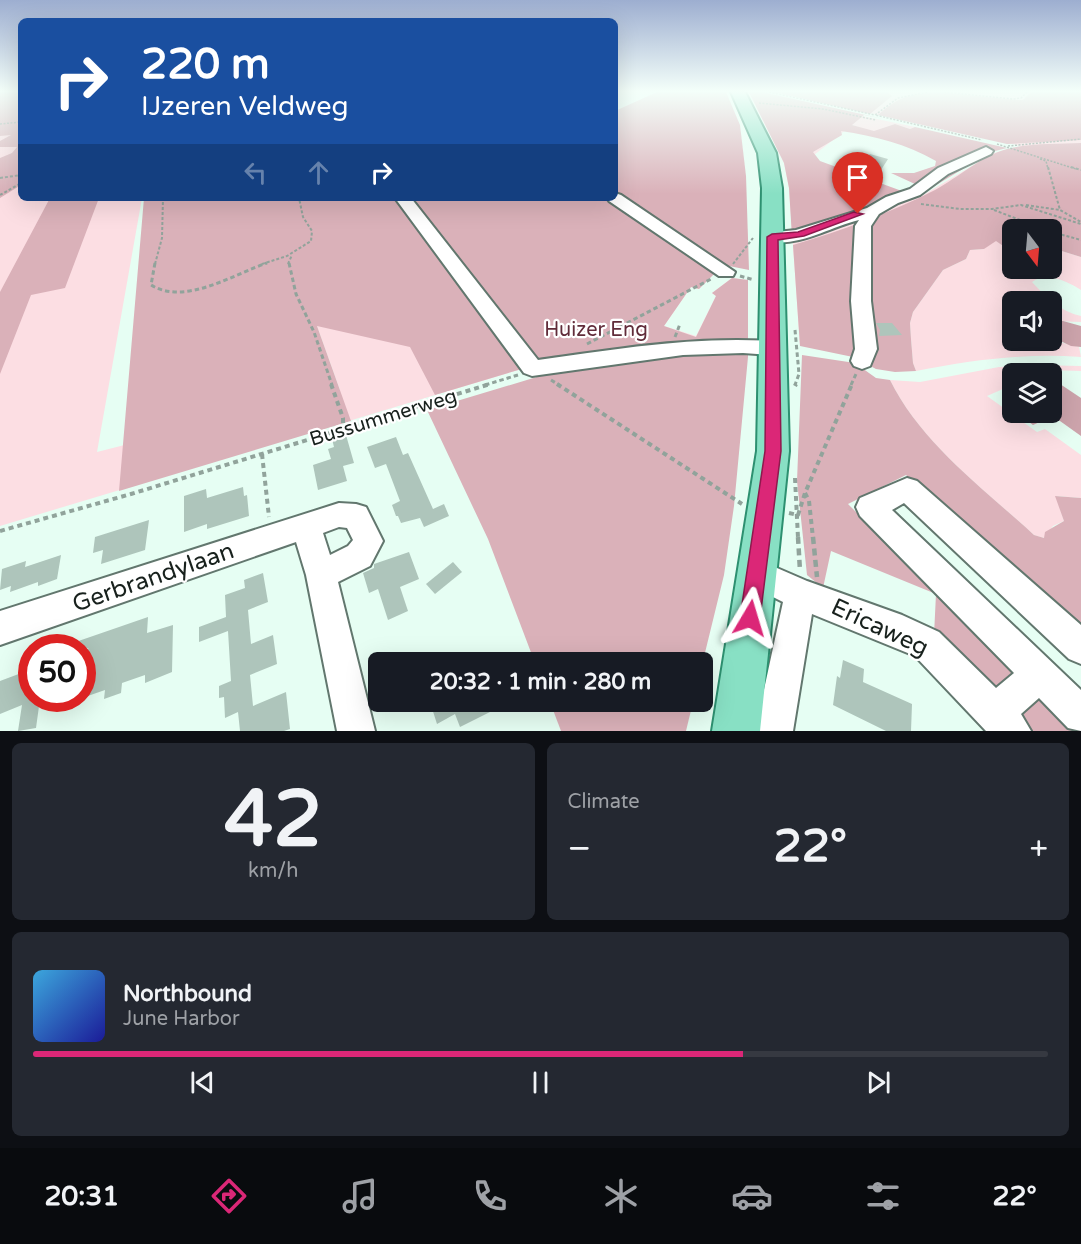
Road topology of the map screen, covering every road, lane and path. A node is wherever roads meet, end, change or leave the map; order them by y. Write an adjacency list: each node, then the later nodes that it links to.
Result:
1 (754, 126): 24 (main road)
2 (915, 126): 4 (path)
3 (1081, 139): 5 (path)
4 (989, 145): 5 (path); 5 (path); 12 (street)
5 (1008, 146): 6 (path); 18 (path)
6 (1081, 170)
7 (18, 175): 8 (path)
8 (0, 178)
9 (18, 185): 10 (path)
10 (0, 195)
11 (618, 200): 26 (street)
12 (892, 200): 17 (path); 19 (street)
13 (163, 201): 25 (path)
14 (300, 201): 25 (path)
15 (405, 201): 30 (street)
16 (1021, 205): 17 (path); 18 (path); 21 (path)
17 (992, 209): 20 (path)
18 (1060, 210): 21 (path)
19 (873, 211): 24 (street); 29 (street)
20 (1018, 219)
21 (1081, 223)
22 (1062, 236): 23 (path)
23 (1081, 240)
24 (764, 241): 26 (path); 28 (main road)
25 (293, 254): 31 (path)
26 (726, 272): 27 (path)
27 (585, 345)
28 (773, 348): 30 (street); 39 (main road)
29 (862, 361): 33 (path)
30 (532, 368): 31 (path, Bussummerweg); 34 (path)
31 (343, 429): 32 (path, Bussummerweg)
32 (262, 454): 37 (path, Bussummerweg); 38 (path)
33 (805, 493): 35 (path); 41 (path)
34 (746, 505)
35 (798, 515)
36 (306, 525): 38 (street, Gerbrandylaan); 40 (street); 40 (street, Gerbrandylaan)
37 (0, 531)
38 (271, 537): 42 (street, Gerbrandylaan)
39 (756, 573): 41 (street, Ericaweg); 48 (main road)
40 (321, 575): 47 (street)
41 (810, 597): 46 (street, Ericaweg); 49 (street)
42 (0, 628)
43 (1081, 647): 44 (street)
44 (1040, 675): 45 (street); 46 (street)
45 (1081, 715)
46 (1003, 722)
47 (356, 731)
48 (736, 731)
49 (774, 731)

